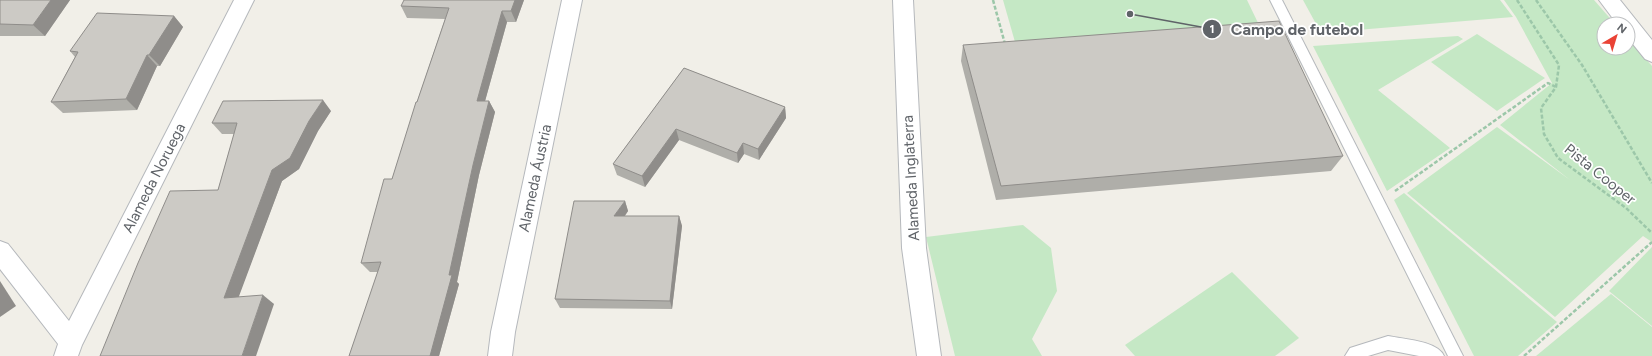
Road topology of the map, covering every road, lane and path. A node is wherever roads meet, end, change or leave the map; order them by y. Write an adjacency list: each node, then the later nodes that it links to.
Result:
1 (244, 0): 17 (street, Alameda Noruega)
2 (572, 0): 18 (street, Alameda Áustria)
3 (903, 0): 19 (street, Alameda Inglaterra)
4 (993, 0): 9 (path)
5 (1276, 0): 13 (lane)
6 (1517, 0): 11 (path, Pista Cooper)
7 (1536, 0): 12 (path, Pista Cooper)
8 (1609, 0): 10 (street)
9 (1006, 46)
10 (1652, 54)
11 (1556, 87): 13 (path); 14 (path, Pista Cooper)
12 (1652, 183)
13 (1378, 203): 22 (lane)
14 (1652, 233)
15 (1652, 242): 23 (path)
16 (0, 251): 17 (street)
17 (68, 349)
18 (500, 356)
19 (929, 356)
20 (1352, 356): 21 (lane)
21 (1437, 356)
22 (1456, 356)
23 (1524, 356)

